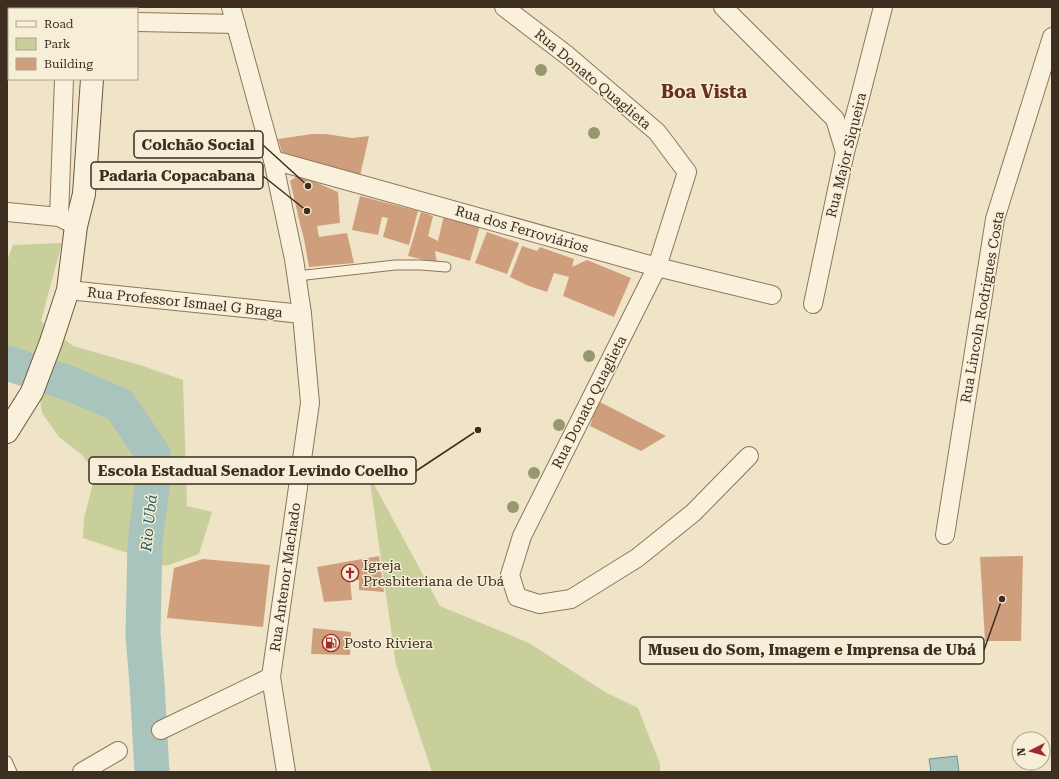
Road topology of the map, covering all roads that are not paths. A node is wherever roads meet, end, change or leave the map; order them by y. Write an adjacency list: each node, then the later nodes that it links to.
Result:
1 (504, 7): 14 (street, Rua Donato Quaglieta)
2 (723, 7): 9 (street)
3 (883, 7): 9 (street, Rua Major Siqueira)
4 (234, 15): 5 (street); 10 (street, Rua Antenor Machado)
5 (138, 22)
6 (1052, 37): 22 (street, Rua Lincoln Rodrigues Costa)
7 (64, 80): 12 (street)
8 (92, 80): 12 (main road)
9 (845, 152): 18 (street, Rua Major Siqueira)
10 (273, 160): 14 (street, Rua dos Ferroviários); 15 (street, Rua Antenor Machado)
11 (7, 212): 12 (street)
12 (68, 221): 16 (main road)
13 (446, 267): 15 (lane)
14 (657, 267): 17 (street, Rua dos Ferroviários); 21 (street, Rua Donato Quaglieta)
15 (297, 276): 19 (street, Rua Antenor Machado)
16 (68, 290): 19 (street, Rua Professor Ismael G Braga); 20 (main road)
17 (772, 296)
18 (813, 304)
19 (302, 314): 23 (street, Rua Antenor Machado)
20 (7, 432)
21 (749, 456)
22 (945, 535)
23 (271, 678): 24 (street); 29 (street, Rua Antenor Machado)
24 (161, 730)
25 (118, 752): 28 (street)
26 (7, 761): 27 (lane)
27 (12, 772)
28 (82, 772)
29 (286, 772)

